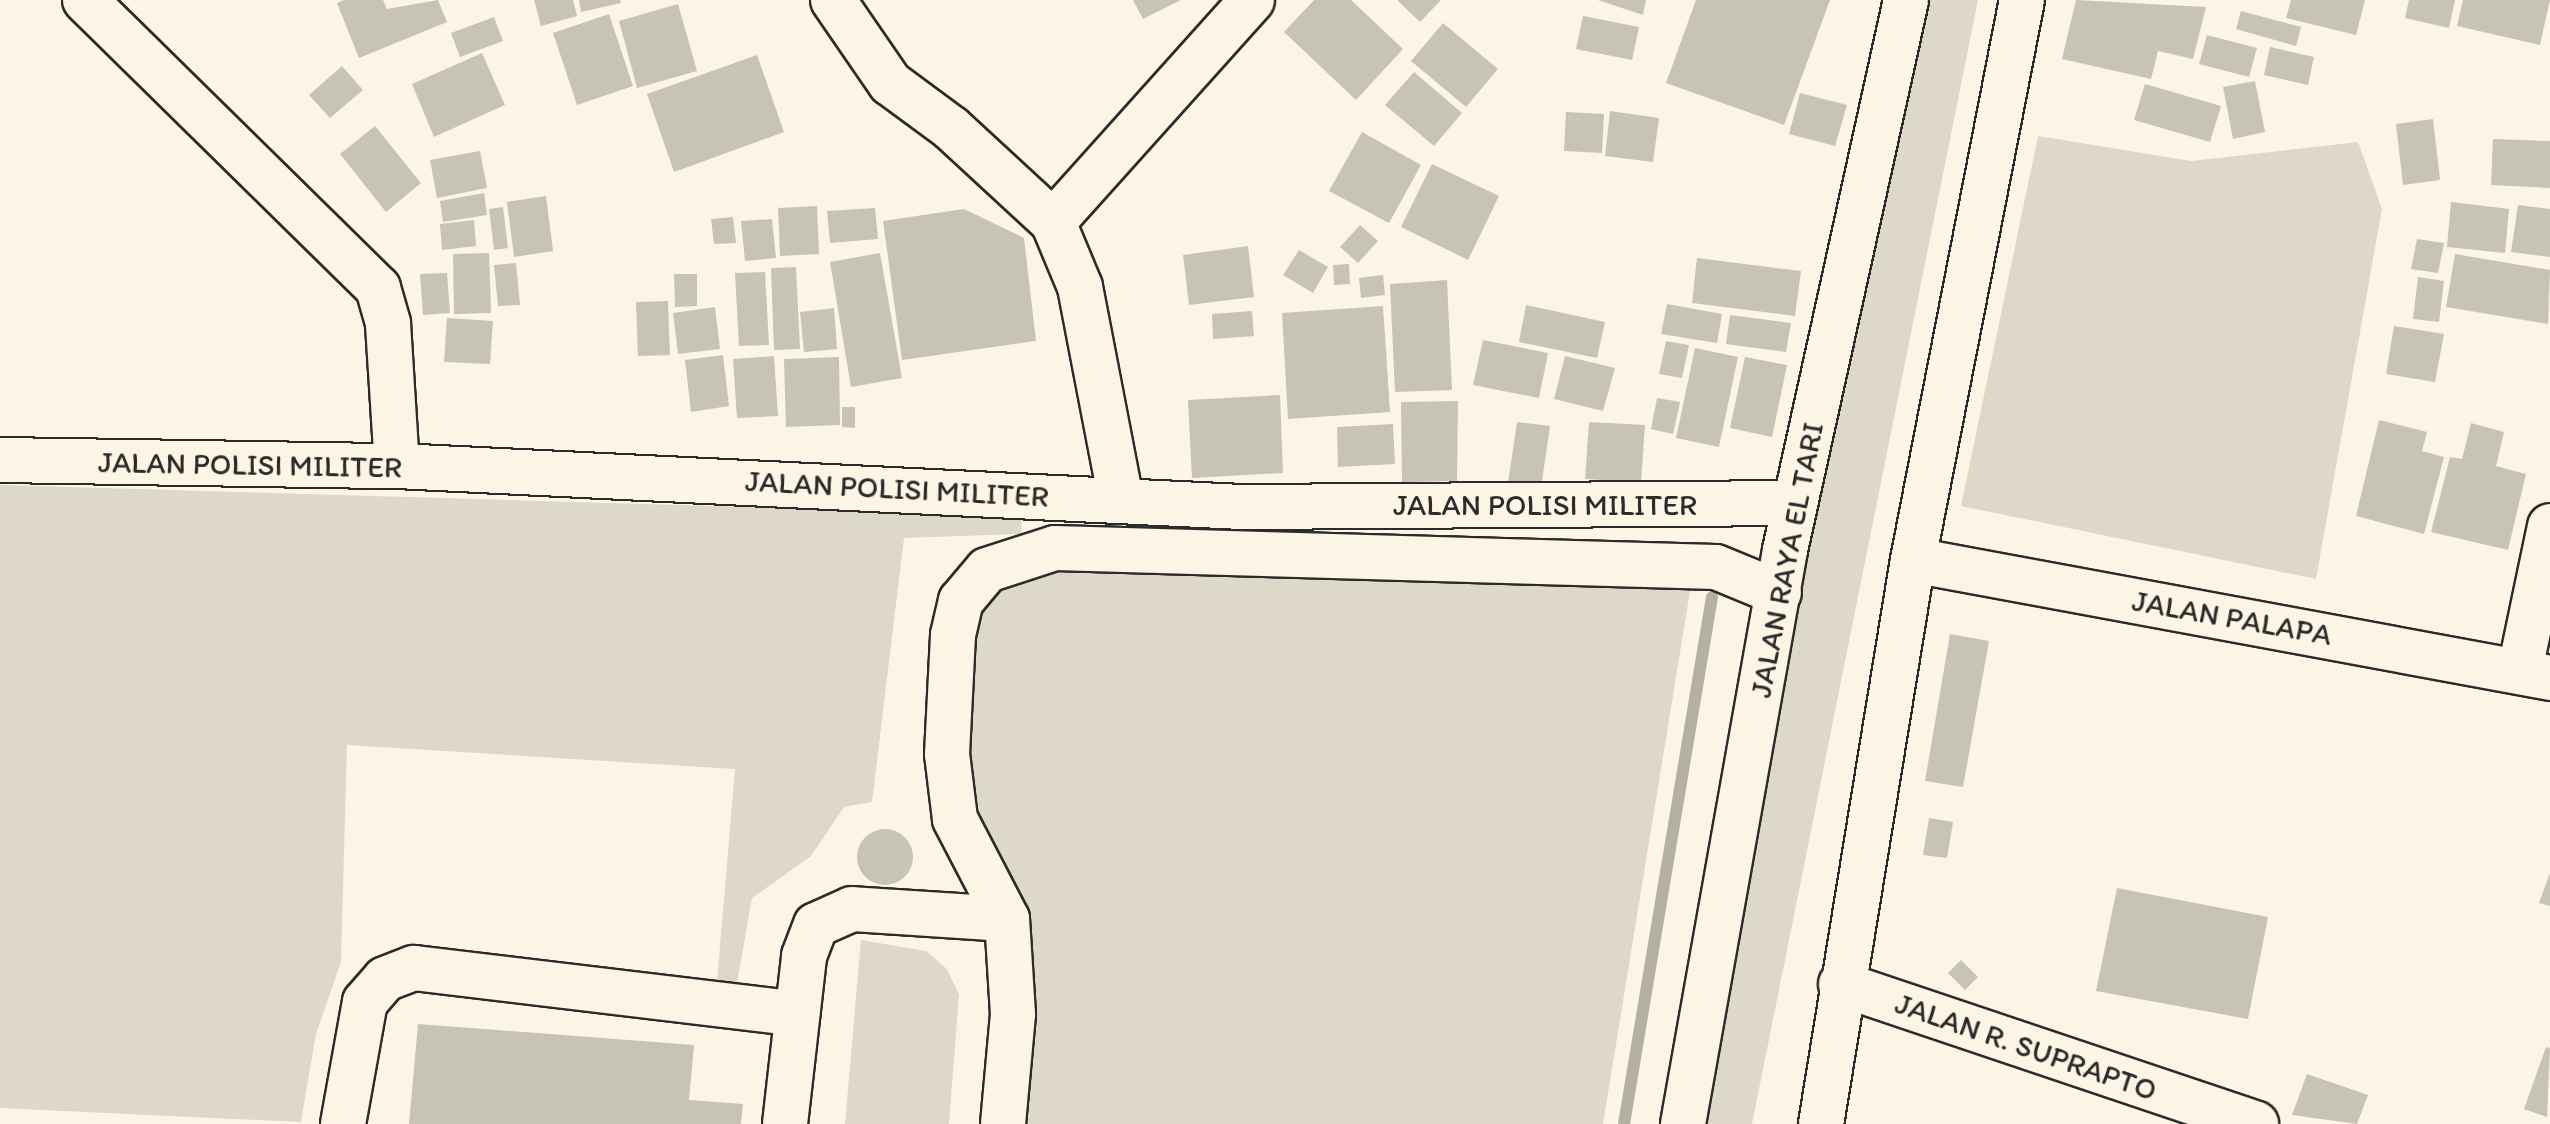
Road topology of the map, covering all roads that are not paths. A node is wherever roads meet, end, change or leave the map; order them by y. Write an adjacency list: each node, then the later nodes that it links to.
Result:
1 (85, 0): 8 (street)
2 (833, 0): 6 (street)
3 (1252, 0): 6 (street)
4 (1906, 0): 10 (street, JALAN RAYA EL TARI)
5 (2022, 0): 12 (street)
6 (1053, 222): 9 (street)
7 (0, 460): 8 (street, JALAN POLISI MILITER)
8 (397, 466): 9 (street, JALAN POLISI MILITER)
9 (1121, 499): 10 (street, JALAN POLISI MILITER)
10 (1795, 503): 13 (street, JALAN RAYA EL TARI)
11 (2550, 526): 14 (street)
12 (1913, 560): 14 (street, JALAN PALAPA); 16 (street)
13 (1779, 593): 15 (street); 21 (street, JALAN RAYA EL TARI)
14 (2535, 674)
15 (1007, 919): 17 (street); 20 (street)
16 (1841, 984): 22 (street); 23 (street, JALAN R. SUPRAPTO)
17 (797, 1014): 18 (street); 19 (street)
18 (343, 1124)
19 (785, 1124)
20 (1003, 1124)
21 (1683, 1124)
22 (1821, 1124)
23 (2256, 1124)

